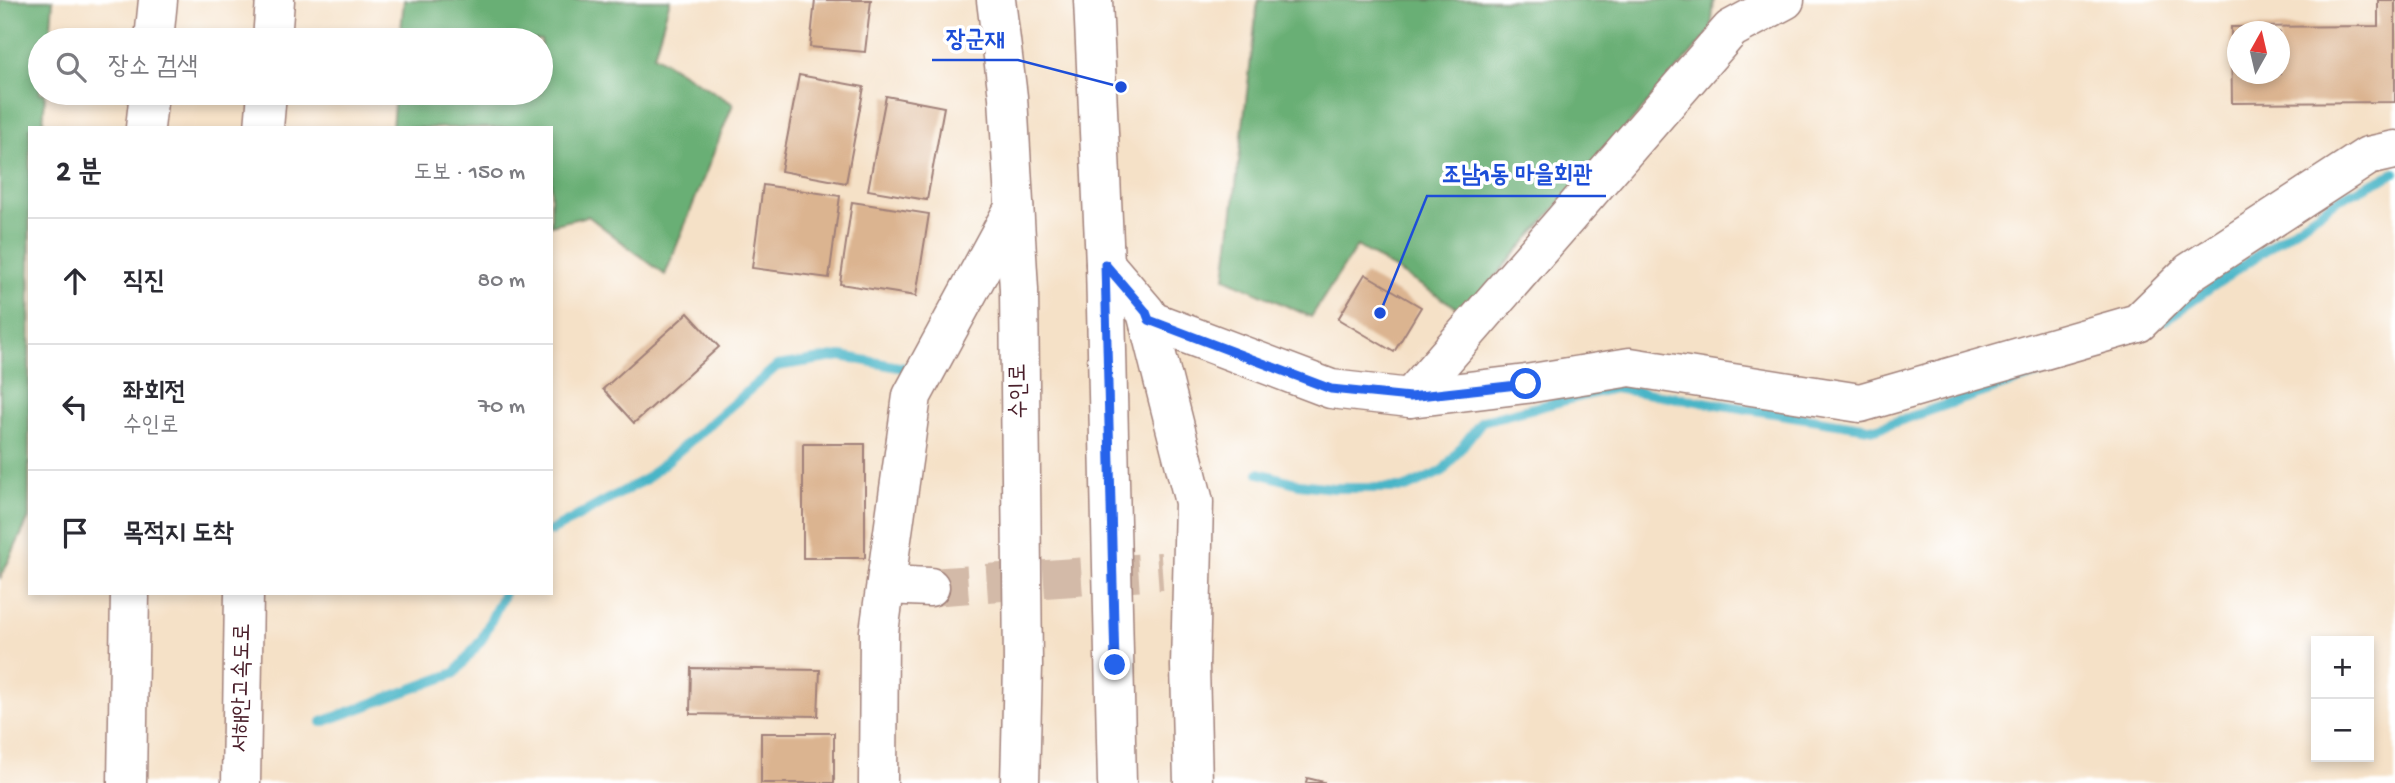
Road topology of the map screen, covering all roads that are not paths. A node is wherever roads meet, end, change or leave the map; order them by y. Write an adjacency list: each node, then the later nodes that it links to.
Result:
1 (158, 0): 7 (main road)
2 (275, 0): 8 (main road)
3 (996, 0): 14 (main road, 수인로)
4 (1093, 0): 15 (main road)
5 (1785, 0): 6 (main road)
6 (1733, 15): 17 (main road)
7 (155, 28)
8 (273, 28)
9 (148, 105): 11 (main road)
10 (266, 105): 12 (main road)
11 (145, 126)
12 (264, 126)
13 (2395, 150): 17 (main road)
14 (1014, 208): 18 (main road); 25 (main road, 수인로)
15 (1105, 264): 16 (main road); 26 (main road)
16 (1149, 320): 17 (main road); 27 (main road)
17 (1410, 397)
18 (886, 585): 19 (main road); 24 (main road)
19 (930, 587)
20 (130, 595): 22 (main road)
21 (244, 595): 23 (main road, 서해안고속도로)
22 (127, 783)
23 (241, 783)
24 (878, 783)
25 (1020, 783)
26 (1117, 783)
27 (1193, 783)

